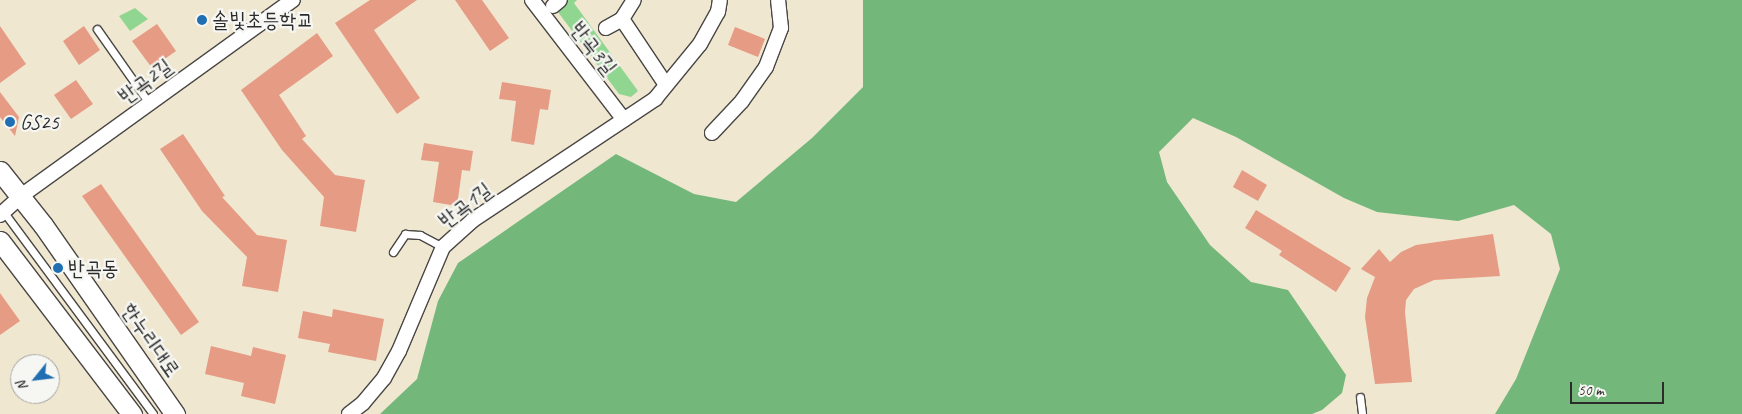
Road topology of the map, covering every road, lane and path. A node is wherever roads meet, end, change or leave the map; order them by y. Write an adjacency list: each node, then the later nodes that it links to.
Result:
1 (293, 0): 10 (street, 반곡2길)
2 (532, 0): 11 (street, 반곡3길)
3 (634, 0): 6 (street)
4 (720, 0): 9 (street, 반곡1길)
5 (778, 0): 12 (street)
6 (622, 19): 7 (street); 9 (street)
7 (606, 28)
8 (97, 29): 10 (lane)
9 (666, 85): 11 (street, 반곡1길)
10 (149, 103): 14 (street, 반곡2길)
11 (624, 120): 17 (street, 반곡1길)
12 (712, 134)
13 (0, 171): 14 (street, 한누리대로)
14 (21, 196): 15 (street, 반곡2길); 22 (street, 한누리대로)
15 (1, 211): 21 (lane)
16 (0, 241): 20 (street)
17 (443, 247): 18 (lane); 23 (street, 반곡1길)
18 (393, 252)
19 (1360, 397): 24 (lane)
20 (132, 414)
21 (153, 414)
22 (175, 414)
23 (349, 414)
24 (1362, 414)

